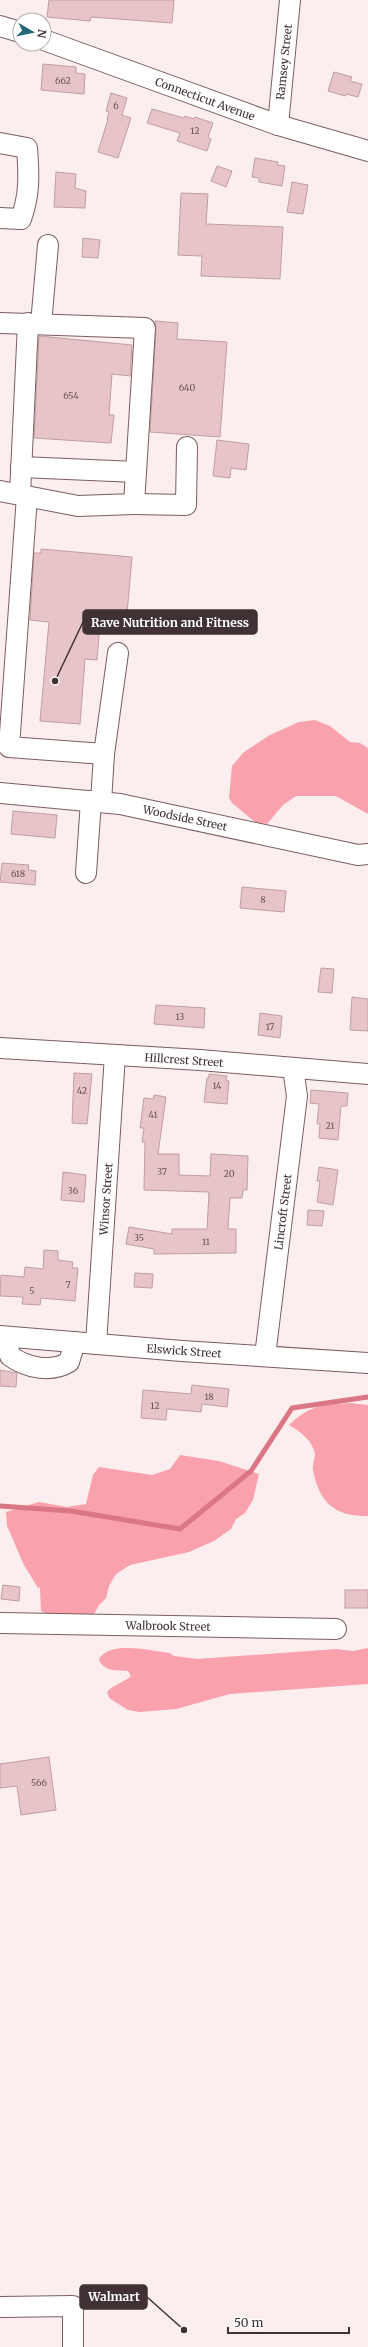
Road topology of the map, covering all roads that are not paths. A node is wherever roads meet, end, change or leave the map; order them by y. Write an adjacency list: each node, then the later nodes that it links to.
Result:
1 (290, 0): 5 (street, Ramsey Street)
2 (0, 26): 3 (street)
3 (12, 30)
4 (52, 43): 5 (street, Connecticut Avenue)
5 (278, 125): 7 (street, Connecticut Avenue)
6 (0, 143): 8 (street)
7 (368, 152)
8 (0, 218)
9 (48, 245): 11 (street)
10 (0, 323): 11 (street)
11 (34, 323): 13 (street); 14 (street)
12 (187, 447): 17 (street)
13 (21, 467): 14 (street); 16 (street)
14 (136, 472): 17 (street)
15 (0, 491): 16 (street)
16 (24, 495): 17 (street); 18 (street)
17 (134, 504)
18 (8, 649): 20 (street)
19 (118, 653): 20 (street)
20 (104, 754): 22 (street)
21 (0, 793): 22 (street, Woodside Street)
22 (96, 801): 23 (street, Woodside Street); 24 (street)
23 (368, 854)
24 (86, 874)
25 (0, 1048): 26 (street, Hillcrest Street)
26 (115, 1055): 27 (street, Hillcrest Street); 31 (street, Winsor Street)
27 (293, 1068): 28 (street, Hillcrest Street); 32 (street, Lincroft Street)
28 (368, 1074)
29 (3, 1336): 30 (street, Elswick Street); 30 (street)
30 (75, 1342): 31 (street, Elswick Street)
31 (96, 1344): 32 (street, Elswick Street)
32 (265, 1356): 33 (street, Elswick Street)
33 (368, 1363)
34 (0, 1623): 35 (street, Walbrook Street)
35 (336, 1629)
36 (0, 2307): 37 (street)
37 (73, 2347)

